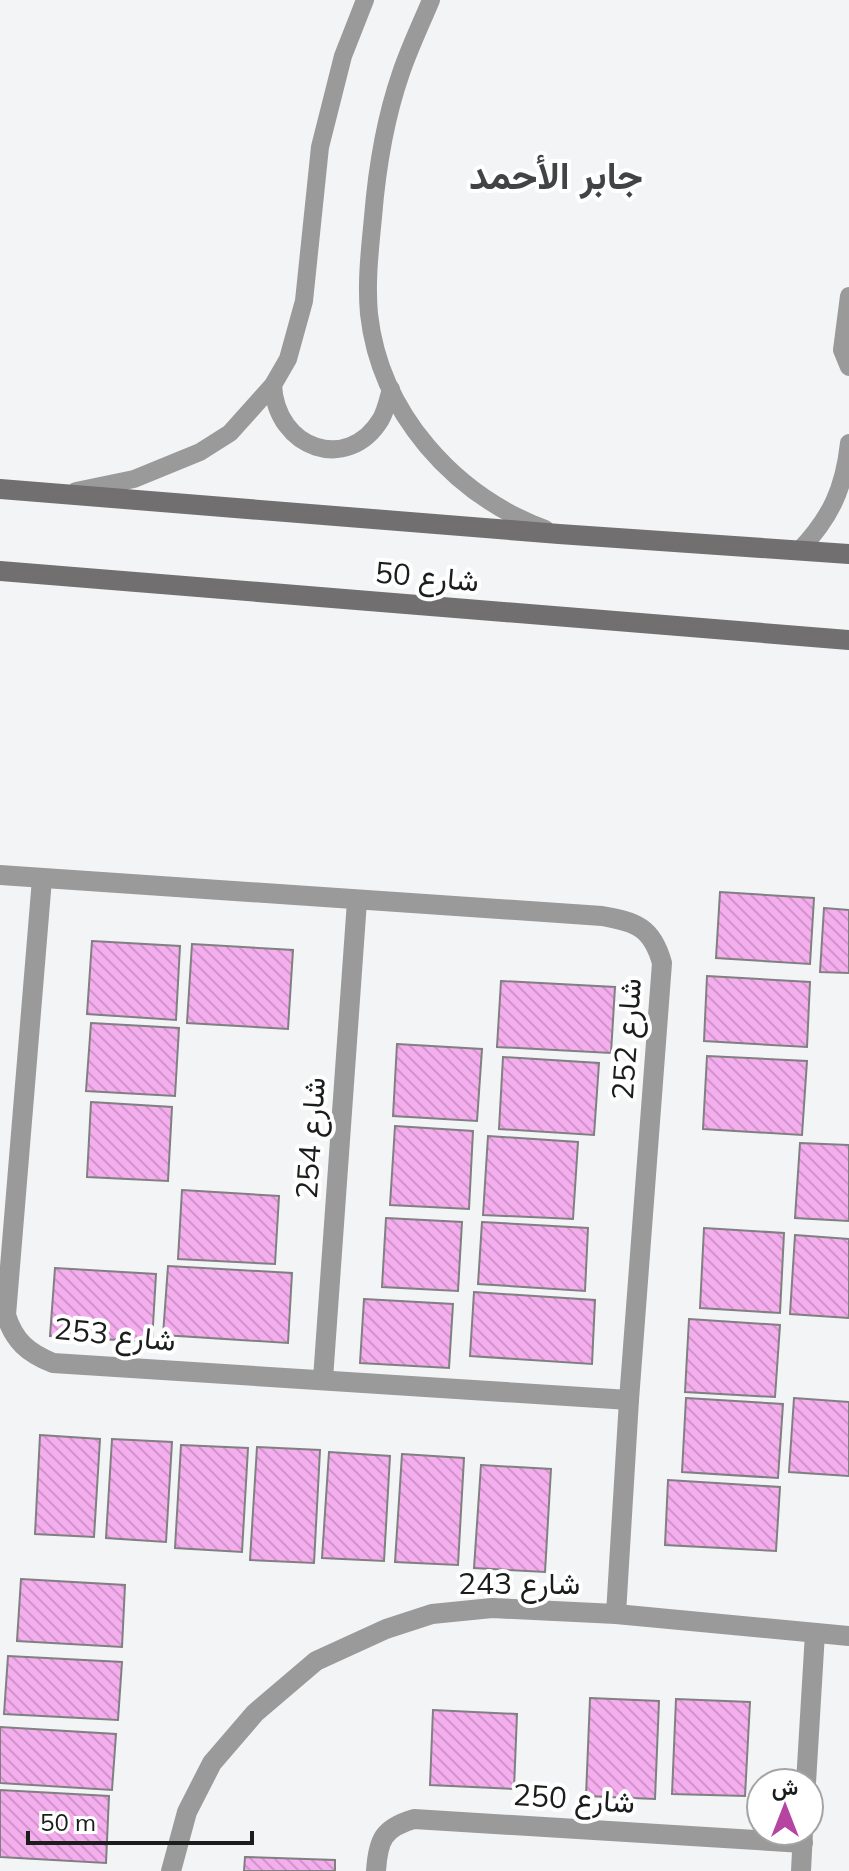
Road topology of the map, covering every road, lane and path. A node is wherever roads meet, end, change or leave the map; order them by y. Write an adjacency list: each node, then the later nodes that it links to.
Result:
1 (365, 0): 5 (lane)
2 (431, 0): 6 (lane)
3 (849, 296): 4 (lane)
4 (849, 367)
5 (273, 385): 6 (lane); 9 (lane)
6 (391, 389): 10 (lane)
7 (849, 443): 11 (lane)
8 (0, 489): 9 (main road, شارع 50)
9 (64, 494): 10 (main road, شارع 50)
10 (559, 534): 11 (main road, شارع 50)
11 (799, 551): 12 (main road, شارع 50)
12 (849, 554)
13 (0, 571): 14 (main road, شارع 50)
14 (849, 640)
15 (0, 875): 16 (street, شارع 252)
16 (42, 879): 17 (street, شارع 252); 18 (street, شارع 253)
17 (357, 901): 19 (street, شارع 254); 20 (street, شارع 252)
18 (8, 1186): 19 (street, شارع 253)
19 (323, 1379): 20 (street, شارع 253)
20 (629, 1400): 21 (street, شارع 252)
21 (616, 1614): 22 (street, شارع 243); 27 (street, شارع 243)
22 (815, 1633): 23 (street, شارع 243); 24 (street)
23 (849, 1636)
24 (807, 1767)
25 (745, 1834): 28 (street, شارع 250)
26 (802, 1847): 29 (street)
27 (171, 1871)
28 (376, 1871)
29 (801, 1871)

